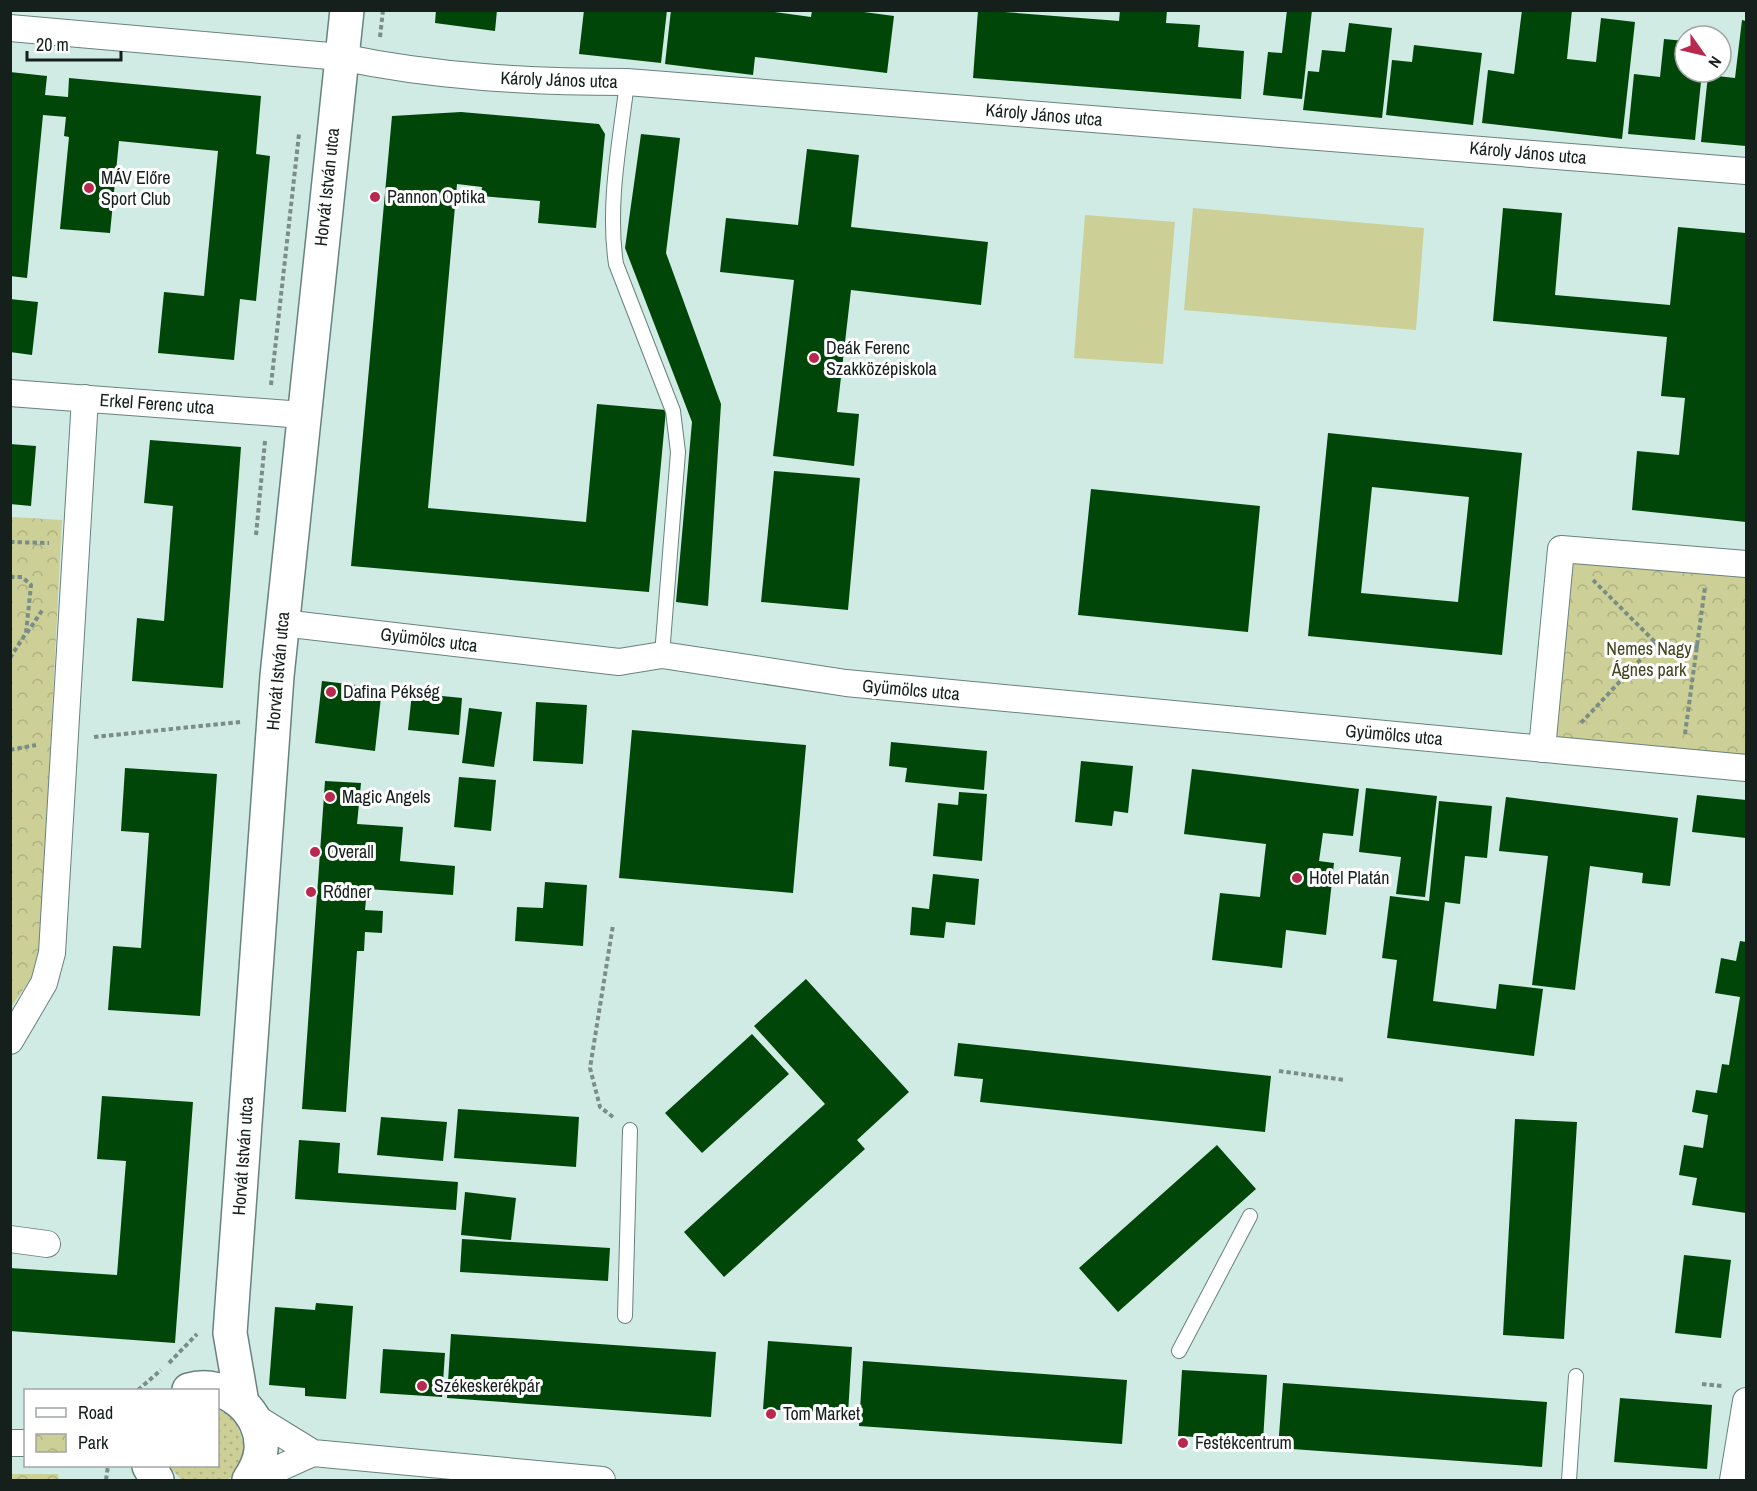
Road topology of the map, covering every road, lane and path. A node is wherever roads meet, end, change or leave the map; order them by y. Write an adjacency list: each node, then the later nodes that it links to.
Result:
1 (346, 10): 3 (main road, Horvát István utca)
2 (10, 28): 3 (street, Károly János utca)
3 (341, 57): 4 (street, Károly János utca); 8 (main road, Horvát István utca)
4 (627, 82): 5 (street, Károly János utca); 18 (lane)
5 (1746, 171)
6 (10, 393): 7 (street, Erkel Ferenc utca)
7 (85, 398): 8 (street, Erkel Ferenc utca); 10 (street)
8 (303, 415): 15 (main road, Horvát István utca)
9 (10, 542): 10 (path)
10 (75, 544): 21 (street)
11 (1561, 549): 12 (street); 16 (path); 22 (street)
12 (1708, 561): 13 (street); 17 (path)
13 (1746, 564)
14 (10, 577): 19 (path)
15 (282, 623): 18 (street, Gyümölcs utca); 34 (main road, Horvát István utca)
16 (1656, 643): 17 (path); 22 (path)
17 (1699, 647): 23 (path)
18 (662, 656): 22 (street, Gyümölcs utca)
19 (10, 658)
20 (240, 722): 21 (path)
21 (63, 740): 26 (street)
22 (1549, 750): 23 (street, Gyümölcs utca)
23 (1681, 762): 24 (street, Gyümölcs utca)
24 (1746, 768)
25 (613, 925): 29 (path)
26 (10, 1041)
27 (1279, 1071): 28 (path)
28 (1345, 1080)
29 (630, 1130): 33 (lane)
30 (1250, 1216): 35 (lane)
31 (10, 1239): 32 (street)
32 (47, 1244)
33 (625, 1316)
34 (230, 1333): 37 (main road, Horvát István utca); 40 (main road, Horvát István utca)
35 (1179, 1351)
36 (1576, 1376): 44 (lane)
37 (192, 1389)
38 (219, 1391): 40 (main road)
39 (1746, 1401): 45 (street)
40 (248, 1410): 41 (street); 42 (main road, Horvát István utca)
41 (313, 1453): 42 (street); 43 (street)
42 (251, 1480)
43 (603, 1480)
44 (1569, 1480)
45 (1733, 1480)

